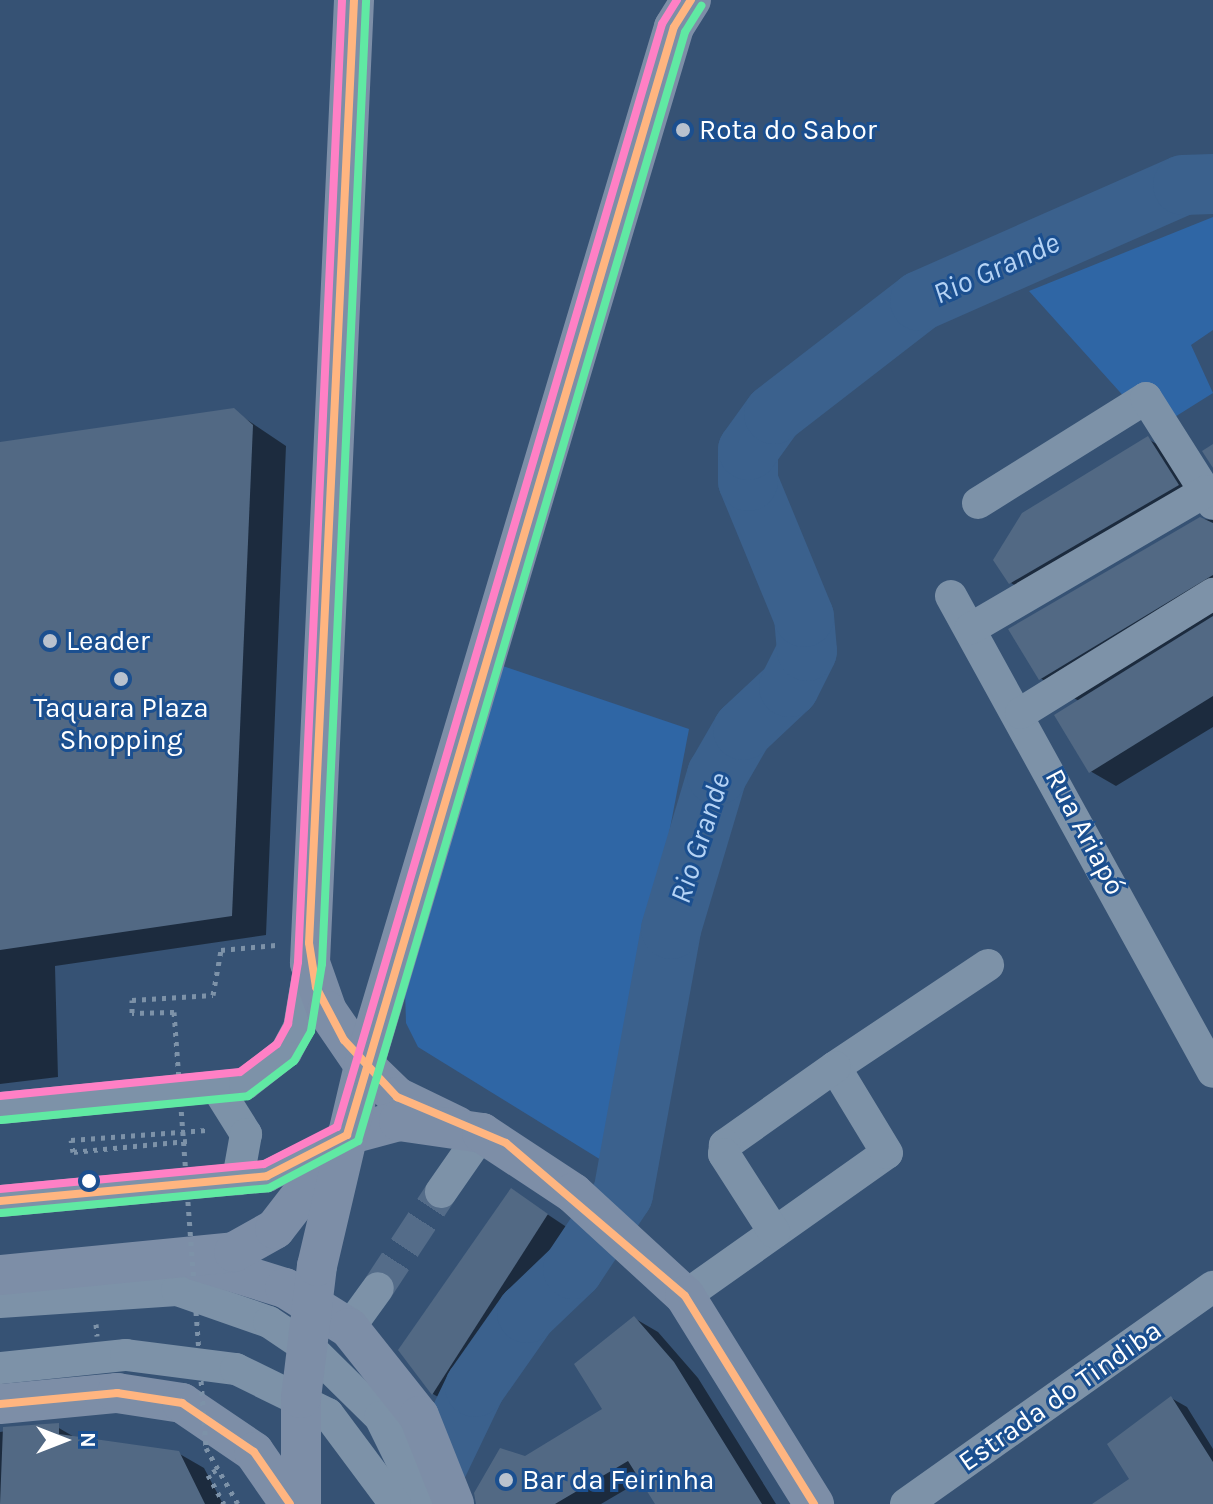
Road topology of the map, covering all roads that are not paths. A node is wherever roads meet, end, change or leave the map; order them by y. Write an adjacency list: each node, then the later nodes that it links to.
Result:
1 (354, 0): 9 (main road)
2 (691, 0): 11 (main road)
3 (1210, 498): 4 (street); 7 (street)
4 (978, 503)
5 (1213, 594): 8 (street)
6 (951, 596): 7 (street, Rua Ariapó)
7 (970, 629): 8 (street, Rua Ariapó)
8 (1021, 713): 13 (street, Rua Ariapó)
9 (298, 960): 11 (main road); 14 (street)
10 (988, 965): 12 (street)
11 (364, 1065): 16 (main road); 17 (main road)
12 (835, 1067): 21 (street); 21 (street)
13 (1213, 1072)
14 (219, 1091): 15 (street); 18 (street)
15 (0, 1108)
16 (470, 1130): 17 (main road); 19 (street); 26 (main road)
17 (347, 1135): 18 (street); 22 (main road); 28 (main road)
18 (238, 1179): 20 (street)
19 (441, 1192)
20 (0, 1201)
21 (774, 1232): 26 (street)
22 (193, 1261): 23 (main road); 28 (main road)
23 (0, 1275)
24 (1213, 1287): 39 (street, Estrada do Tindiba)
25 (378, 1288): 29 (street)
26 (685, 1296): 38 (main road)
27 (0, 1302): 30 (street)
28 (313, 1304): 29 (main road); 30 (main road)
29 (349, 1328): 37 (main road)
30 (307, 1347): 32 (main road); 34 (street)
31 (0, 1368): 32 (street)
32 (301, 1398): 34 (street); 36 (main road)
33 (0, 1404): 35 (main road)
34 (405, 1494)
35 (290, 1504)
36 (301, 1504)
37 (454, 1504)
38 (814, 1504)
39 (906, 1504)

